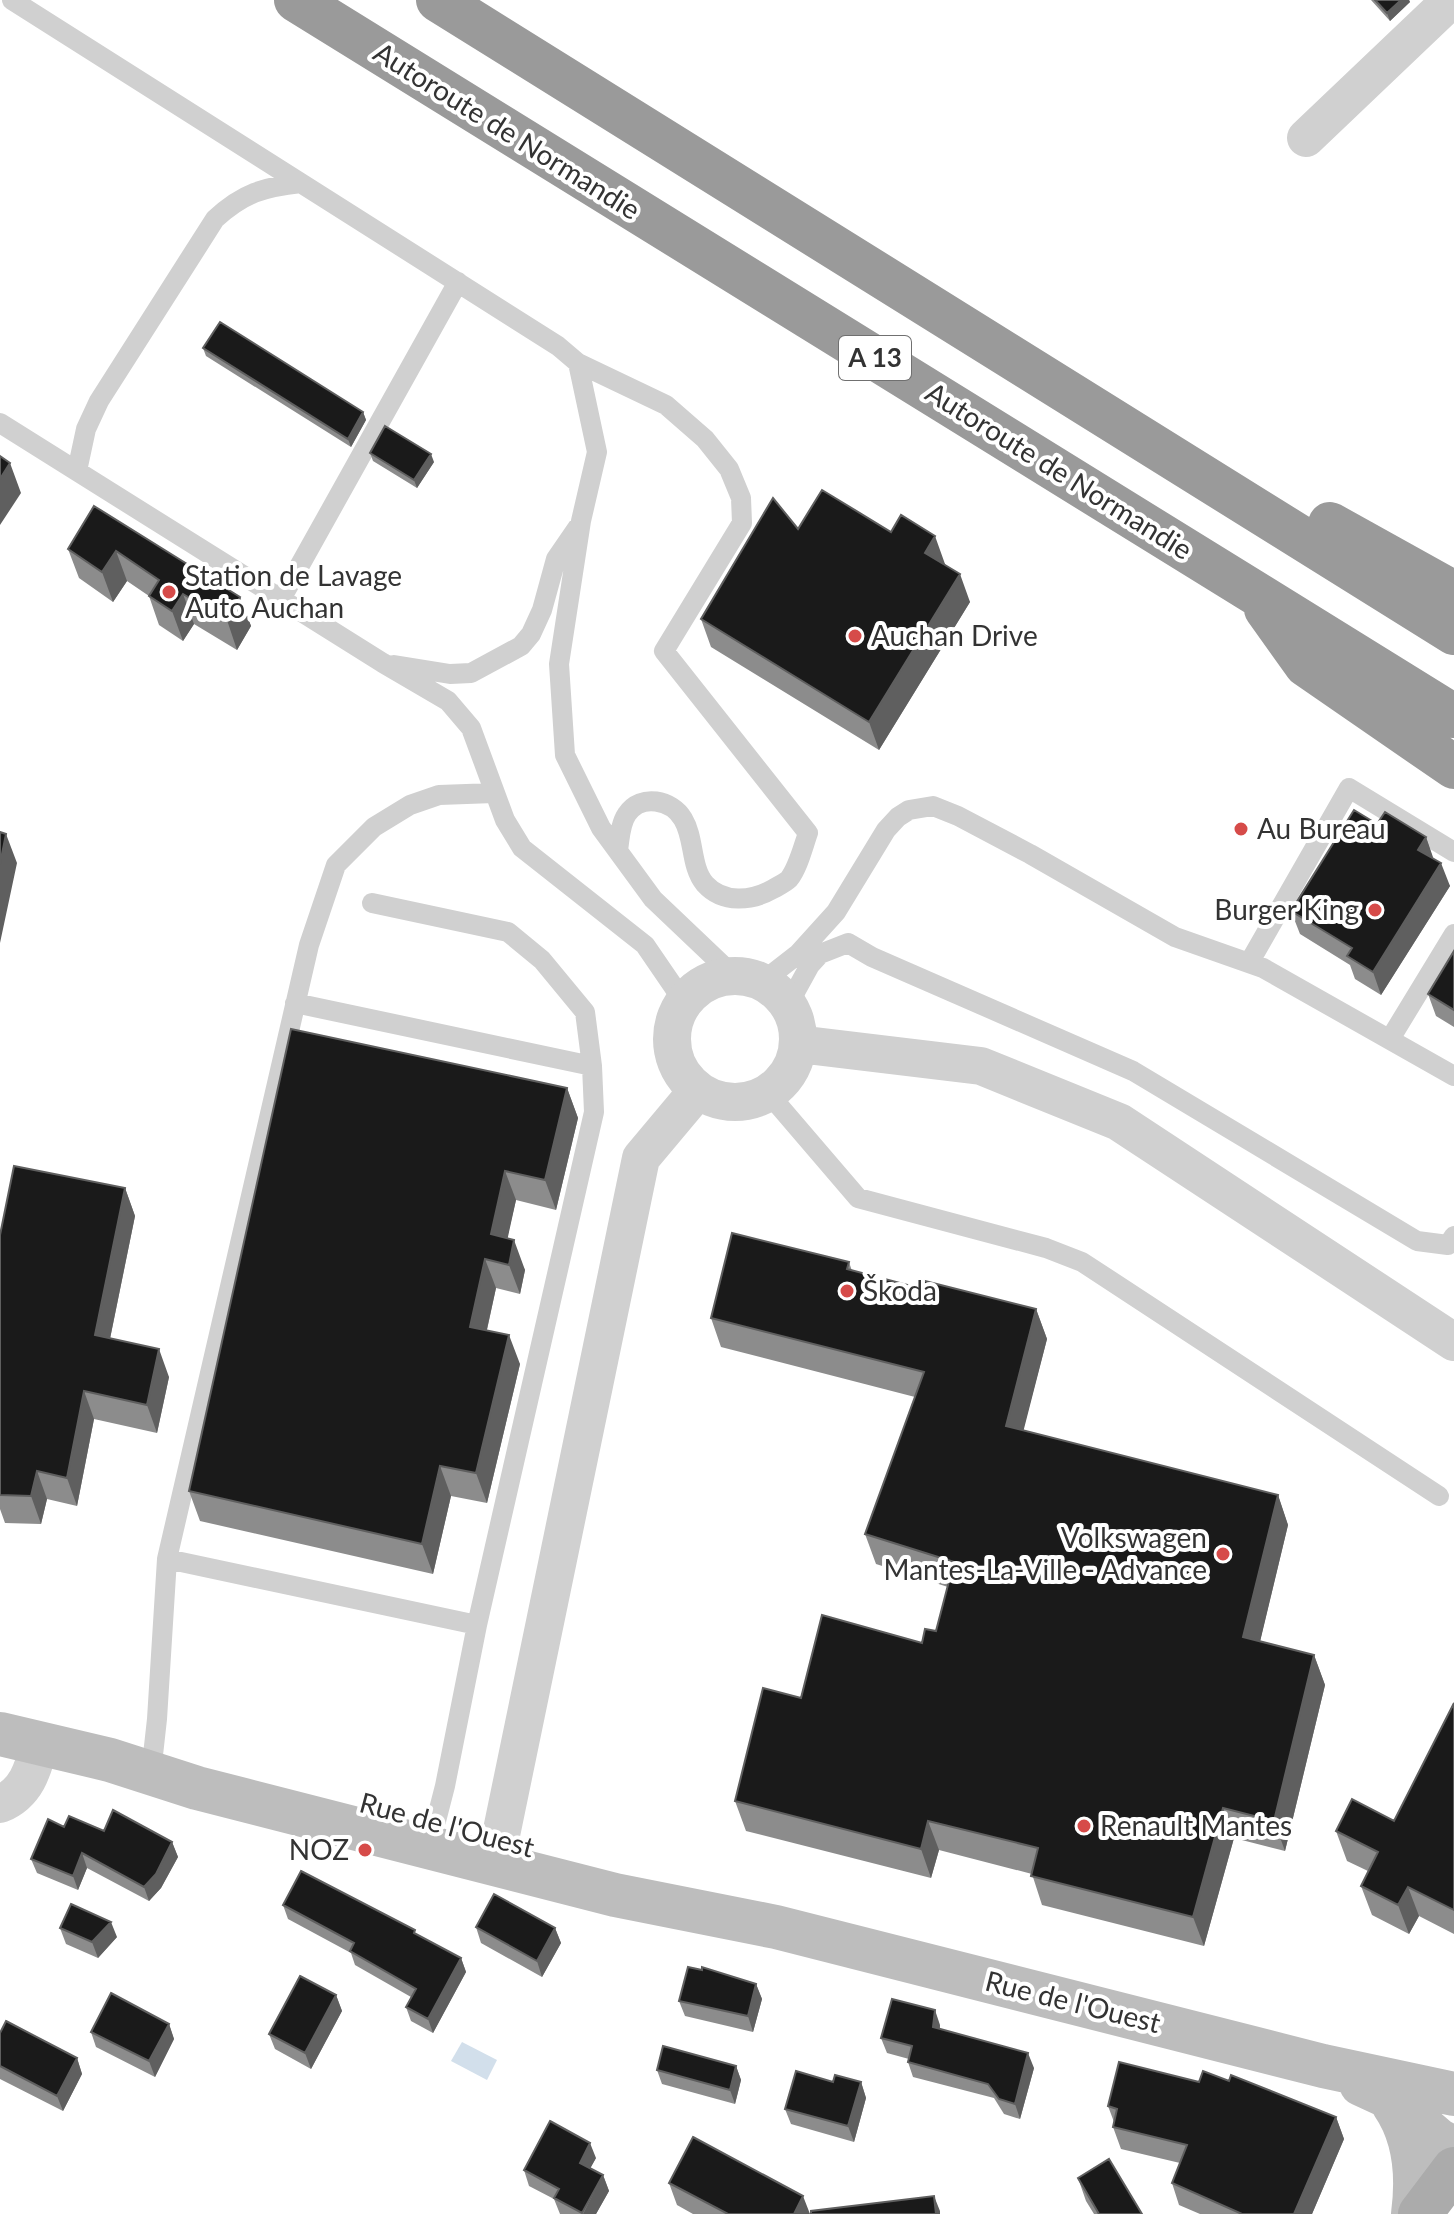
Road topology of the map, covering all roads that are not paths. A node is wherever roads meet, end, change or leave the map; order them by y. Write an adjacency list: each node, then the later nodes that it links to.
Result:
1 (12, 0): 6 (lane)
2 (296, 0): 13 (highway, Autoroute de Normandie / A 13)
3 (438, 0): 11 (highway, A 13)
4 (1451, 0): 5 (street)
5 (1306, 138)
6 (301, 183): 7 (lane); 10 (lane)
7 (458, 282): 8 (lane); 15 (lane)
8 (578, 363): 12 (lane); 21 (lane)
9 (0, 423): 10 (lane)
10 (77, 471): 15 (lane)
11 (1226, 491): 14 (highway); 16 (highway, A 13)
12 (581, 521): 17 (lane); 21 (lane)
13 (1253, 591): 18 (highway, Autoroute de Normandie / A 13); 19 (highway)
14 (1454, 593)
15 (281, 599): 17 (lane)
16 (1454, 633)
17 (383, 663): 20 (lane)
18 (1454, 716)
19 (1454, 767)
20 (494, 793): 29 (lane); 30 (lane)
21 (618, 850): 28 (lane)
22 (1454, 852): 27 (lane)
23 (372, 903): 33 (lane)
24 (836, 912): 26 (lane); 27 (lane); 28 (lane)
25 (1454, 934): 31 (lane)
26 (848, 943): 28 (lane); 37 (lane)
27 (1249, 963): 31 (lane)
28 (762, 988): 29 (street); 32 (street)
29 (684, 1002): 35 (street)
30 (295, 1003): 33 (lane); 40 (lane)
31 (1390, 1039): 34 (lane)
32 (798, 1044): 36 (street); 38 (street)
33 (592, 1066): 41 (lane)
34 (1454, 1076)
35 (698, 1090): 36 (street); 46 (street)
36 (768, 1093): 39 (lane)
37 (1454, 1236)
38 (1454, 1342)
39 (1439, 1496)
40 (167, 1559): 41 (lane); 43 (lane)
41 (477, 1625): 45 (lane)
42 (20, 1738): 43 (main road, Rue de l'Ouest); 44 (street)
43 (152, 1769): 45 (main road, Rue de l'Ouest)
44 (0, 1804)
45 (423, 1832): 46 (main road, Rue de l'Ouest)
46 (498, 1851): 47 (main road, Rue de l'Ouest)
47 (1323, 2066): 48 (main road); 49 (main road)
48 (1454, 2094)
49 (1387, 2096): 50 (main road); 52 (main road)
50 (1454, 2148)
51 (1454, 2169): 53 (main road)
52 (1413, 2214)
53 (1420, 2214)

